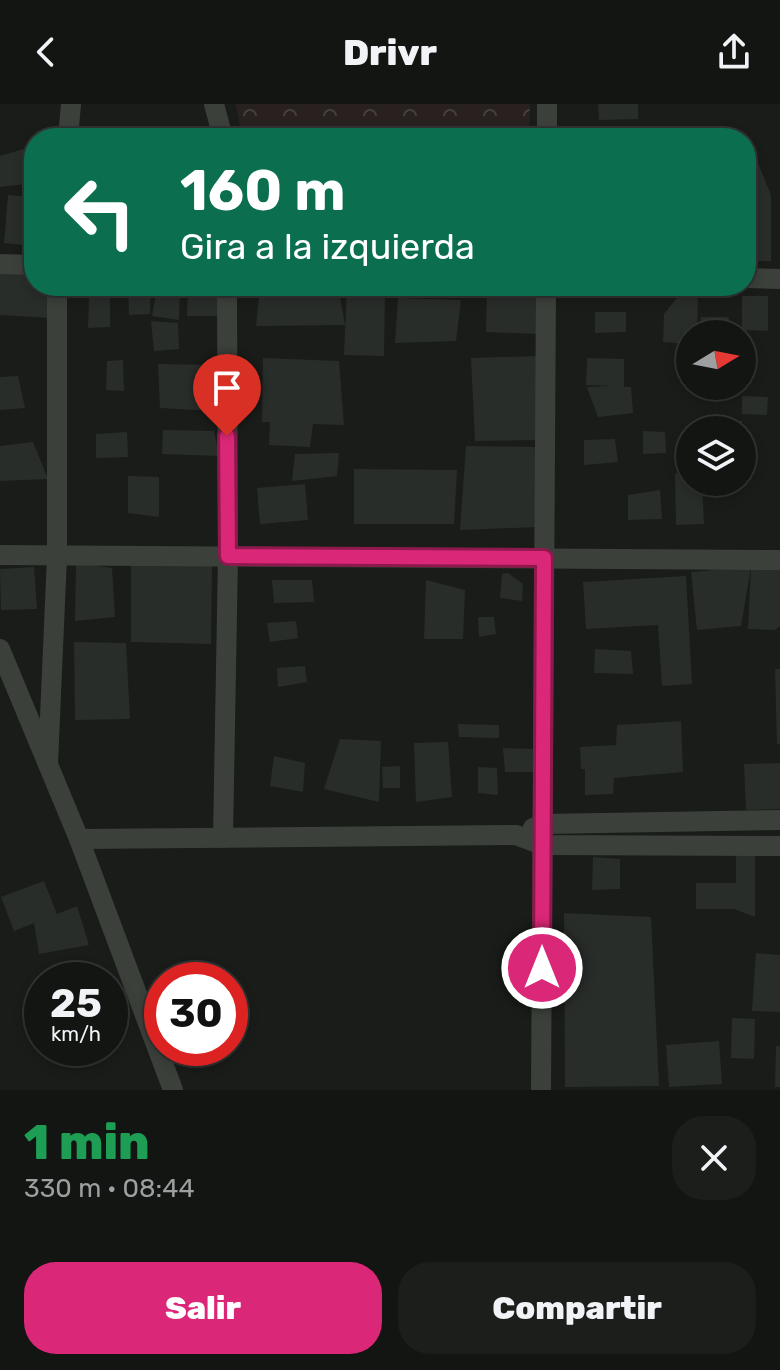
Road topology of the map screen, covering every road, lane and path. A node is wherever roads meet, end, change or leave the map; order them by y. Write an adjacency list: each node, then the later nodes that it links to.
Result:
1 (71, 104): 4 (street)
2 (214, 104): 5 (street)
3 (547, 104): 6 (street)
4 (69, 128)
5 (220, 128)
6 (547, 128)
7 (0, 264): 8 (street)
8 (24, 265)
9 (756, 278): 10 (street)
10 (780, 279)
11 (57, 296): 15 (street)
12 (227, 296): 16 (street)
13 (546, 296): 17 (street)
14 (0, 555): 15 (street)
15 (57, 556): 16 (street); 20 (street)
16 (228, 556): 17 (street); 24 (street)
17 (544, 558): 18 (street); 22 (street)
18 (780, 560)
19 (0, 649): 20 (street)
20 (48, 764): 25 (street)
21 (780, 820): 22 (street)
22 (543, 824): 23 (street); 26 (street)
23 (516, 835): 24 (street); 26 (street)
24 (223, 838): 25 (street)
25 (79, 839): 28 (street)
26 (543, 845): 27 (street); 29 (street)
27 (780, 846)
28 (173, 1090)
29 (541, 1090)

